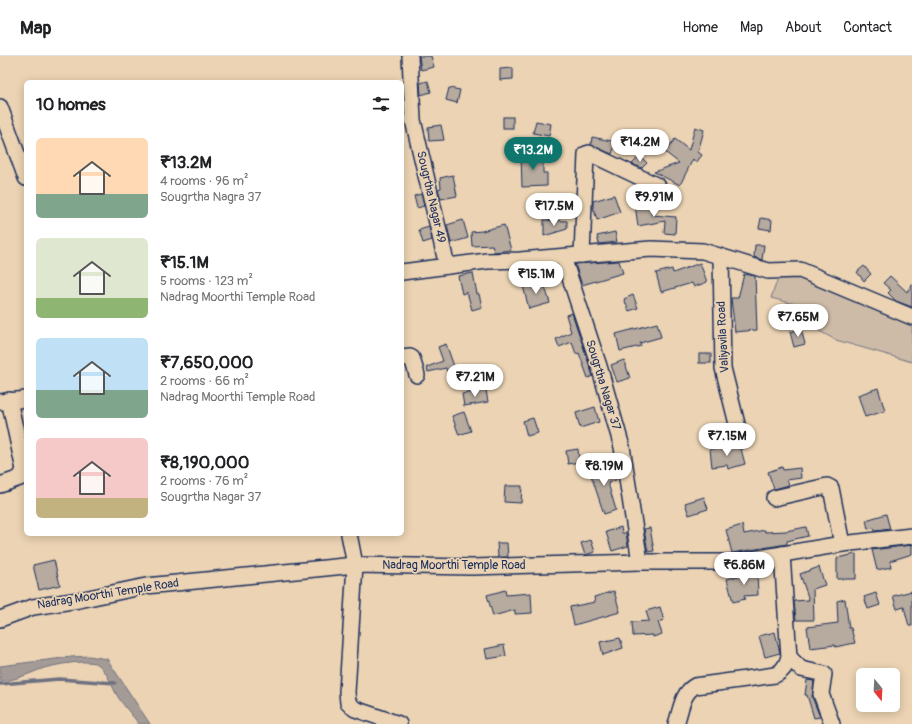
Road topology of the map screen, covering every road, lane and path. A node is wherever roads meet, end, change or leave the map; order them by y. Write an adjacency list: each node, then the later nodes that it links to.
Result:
1 (410, 56): 3 (street, Sougrtha Nagar 49)
2 (0, 107): 4 (street)
3 (408, 122): 9 (street, Sougrtha Nagar 49)
4 (24, 173)
5 (658, 186): 6 (street)
6 (582, 255): 7 (street); 8 (street)
7 (563, 257): 9 (street); 23 (street, Sougrtha Nagar 37)
8 (721, 257): 11 (street); 16 (street, Valiyavila Road)
9 (447, 266): 10 (street)
10 (404, 272)
11 (912, 317)
12 (404, 358): 13 (street)
13 (417, 375)
14 (24, 399): 15 (street)
15 (4, 401): 17 (street)
16 (741, 440)
17 (0, 485)
18 (774, 498): 21 (street)
19 (349, 536): 24 (street)
20 (912, 536): 21 (street, Nadrag Moorthi Temple Road)
21 (842, 544): 22 (street, Nadrag Moorthi Temple Road)
22 (782, 554): 23 (street, Nadrag Moorthi Temple Road); 26 (street)
23 (640, 562): 24 (street, Nadrag Moorthi Temple Road)
24 (355, 565): 25 (street, Nadrag Moorthi Temple Road); 27 (street)
25 (0, 619)
26 (789, 657): 28 (street); 29 (street)
27 (399, 724)
28 (676, 724)
29 (832, 724)

